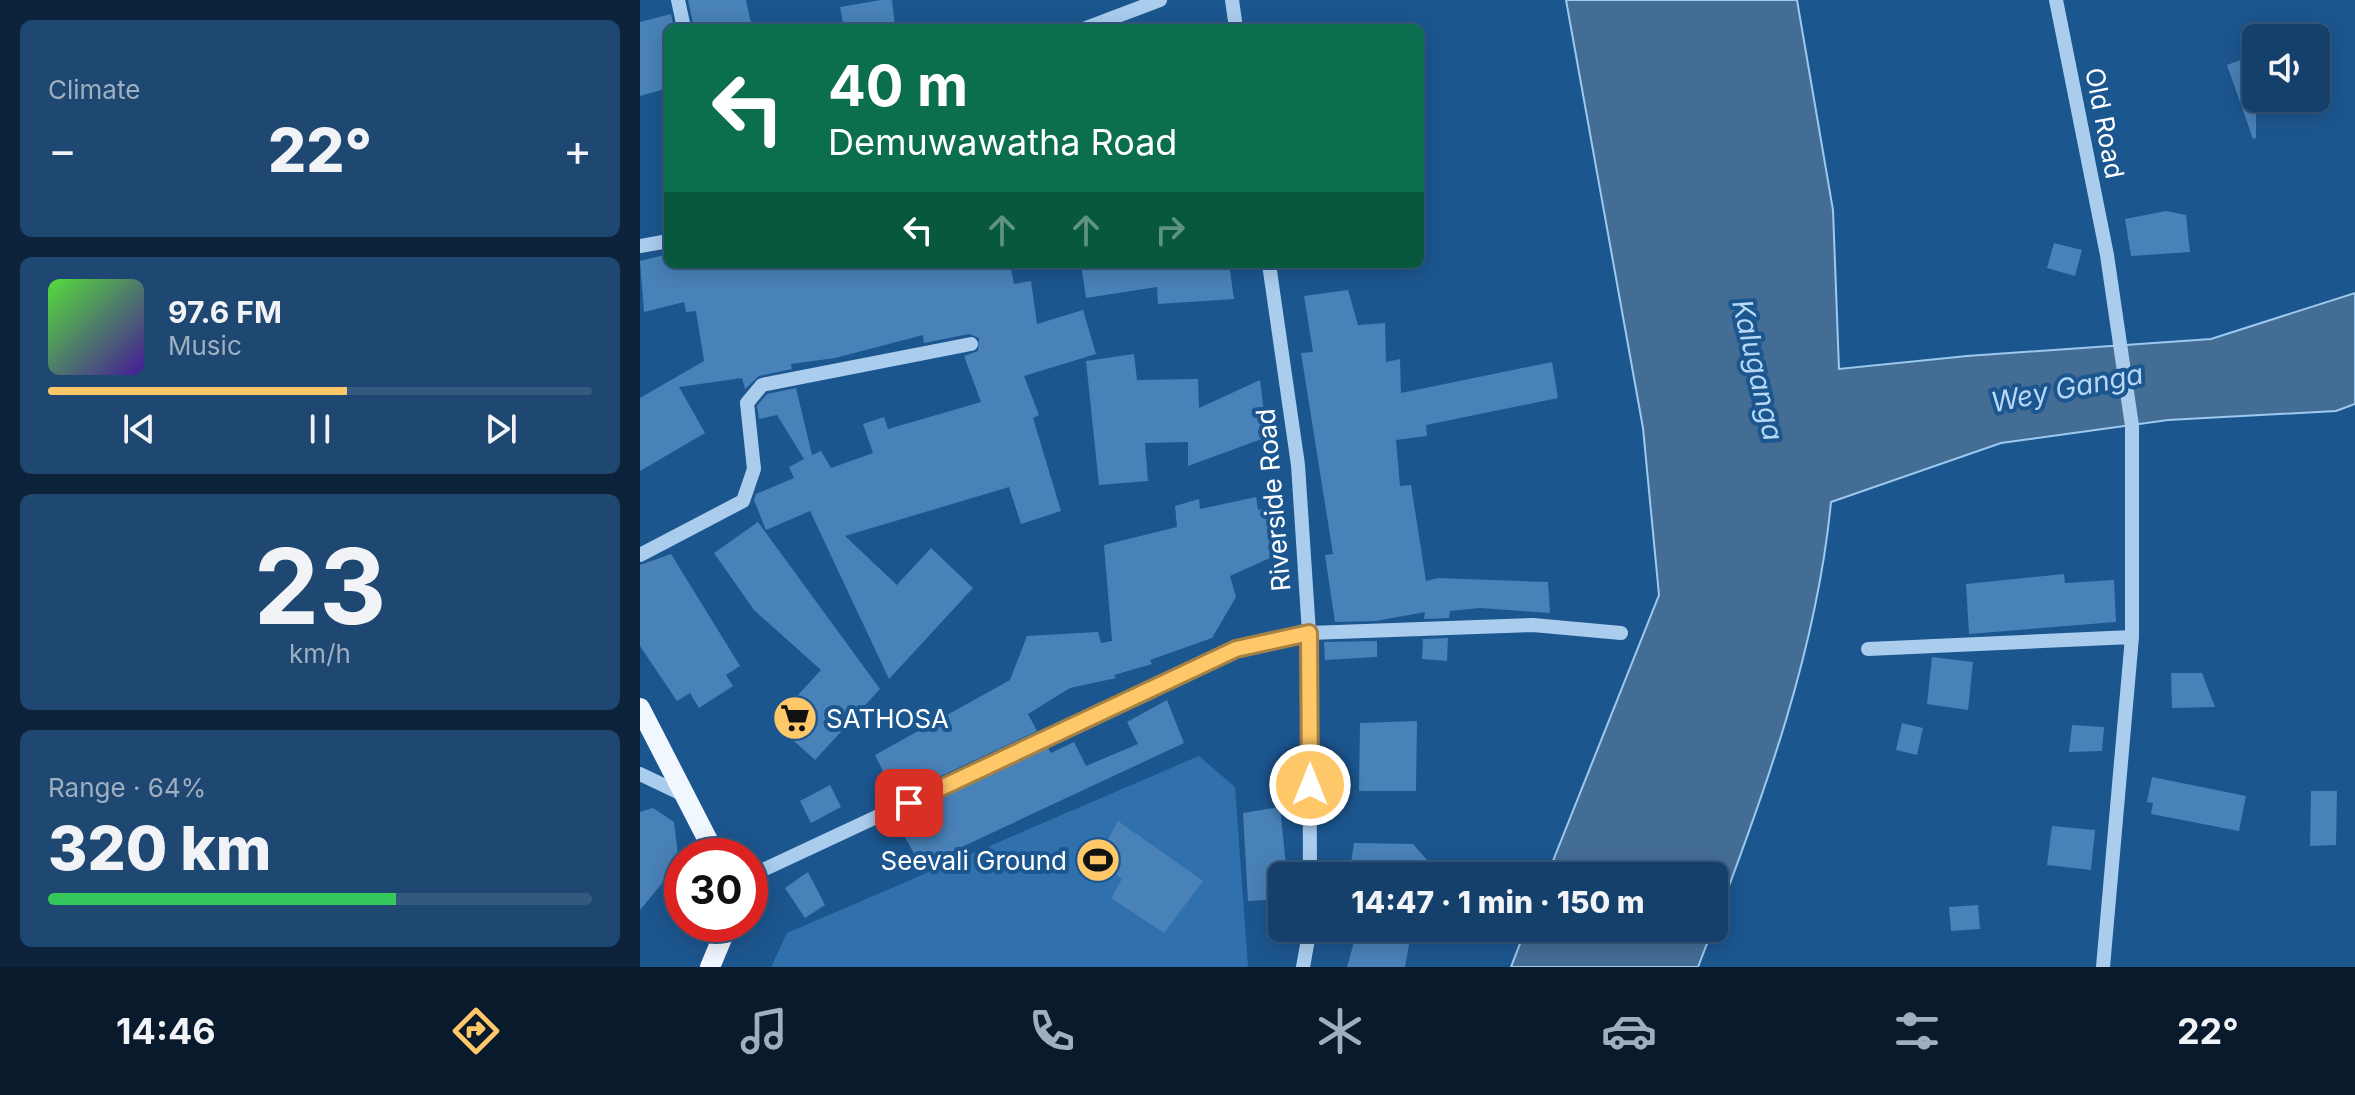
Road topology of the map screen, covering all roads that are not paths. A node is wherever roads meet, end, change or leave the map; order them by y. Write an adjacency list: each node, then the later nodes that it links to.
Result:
1 (678, 0): 5 (street)
2 (1160, 0): 6 (street)
3 (1232, 0): 7 (street)
4 (2056, 0): 15 (street, Old Road)
5 (683, 24)
6 (1097, 24)
7 (1235, 24)
8 (664, 242): 9 (street)
9 (640, 246)
10 (1270, 268): 13 (street, Riverside Road)
11 (971, 344): 12 (street)
12 (640, 555)
13 (1309, 633): 14 (street); 21 (street, Riverside Road); 22 (street)
14 (1621, 633)
15 (2132, 637): 16 (street); 27 (street, Old Road)
16 (1868, 649)
17 (640, 708): 19 (main road)
18 (640, 774): 19 (street)
19 (684, 795): 20 (main road)
20 (707, 838)
21 (1310, 862)
22 (768, 868)
23 (720, 942): 25 (main road)
24 (1307, 942): 26 (street)
25 (710, 967)
26 (1303, 967)
27 (2103, 967)

